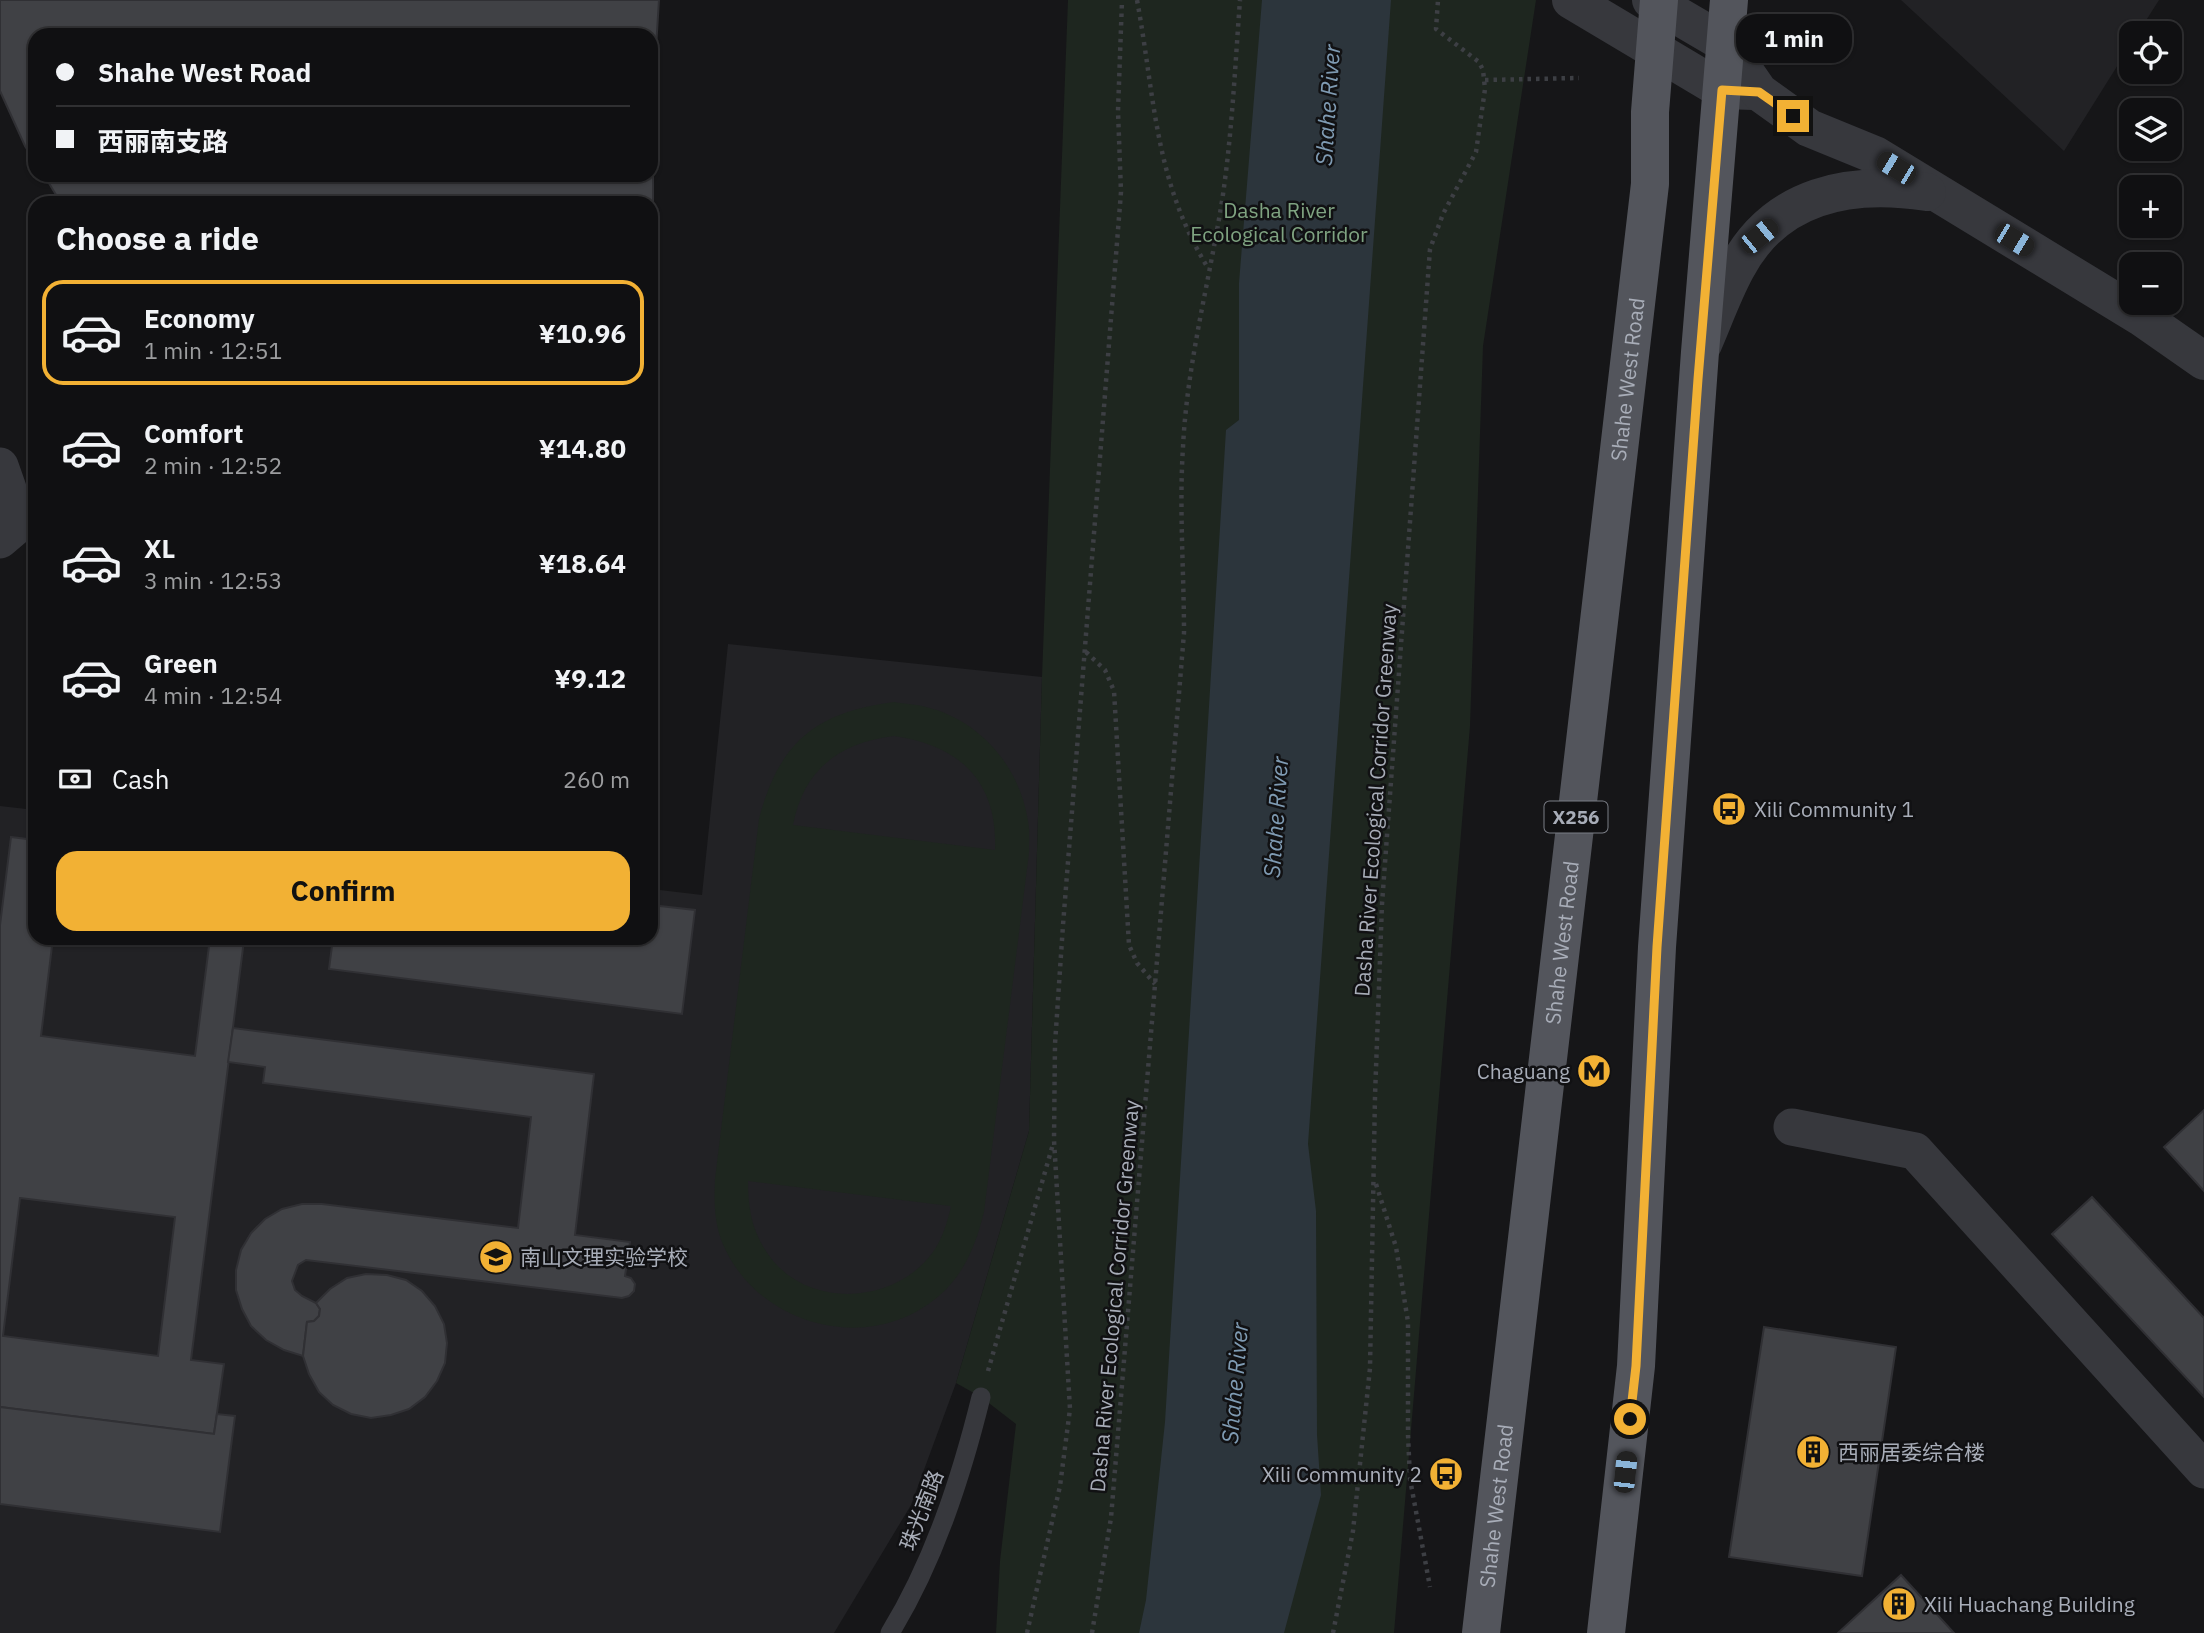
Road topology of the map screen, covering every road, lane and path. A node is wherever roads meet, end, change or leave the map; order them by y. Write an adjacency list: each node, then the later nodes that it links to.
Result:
1 (1122, 0): 19 (path)
2 (1137, 0): 14 (path)
3 (1240, 0): 14 (path, Dasha River Ecological Corridor Greenway)
4 (1438, 0): 11 (path)
5 (1570, 0): 9 (street)
6 (1729, 0): 8 (main road)
7 (1657, 2): 8 (street); 9 (main road, Shahe West Road / X256)
8 (1726, 44): 12 (main road)
9 (1656, 51): 12 (street); 31 (main road, Shahe West Road / X256)
10 (1579, 78): 11 (path)
11 (1485, 80): 23 (path, Dasha River Ecological Corridor Greenway)
12 (1741, 91): 13 (street); 15 (main road)
13 (1938, 194): 15 (street); 16 (street)
14 (1209, 268): 20 (path, Dasha River Ecological Corridor Greenway)
15 (1700, 352): 32 (main road)
16 (2204, 360)
17 (0, 467): 18 (street)
18 (0, 540)
19 (1086, 652): 20 (path); 22 (path)
20 (1155, 984): 29 (path, Dasha River Ecological Corridor Greenway)
21 (1792, 1127): 25 (street)
22 (1054, 1140): 24 (path); 28 (path)
23 (1374, 1179): 26 (path); 30 (path, Dasha River Ecological Corridor Greenway)
24 (981, 1397): 27 (lane, 珠光南路)
25 (2204, 1470)
26 (1430, 1587)
27 (890, 1633)
28 (1027, 1633)
29 (1092, 1633)
30 (1333, 1633)
31 (1480, 1633)
32 (1606, 1633)

